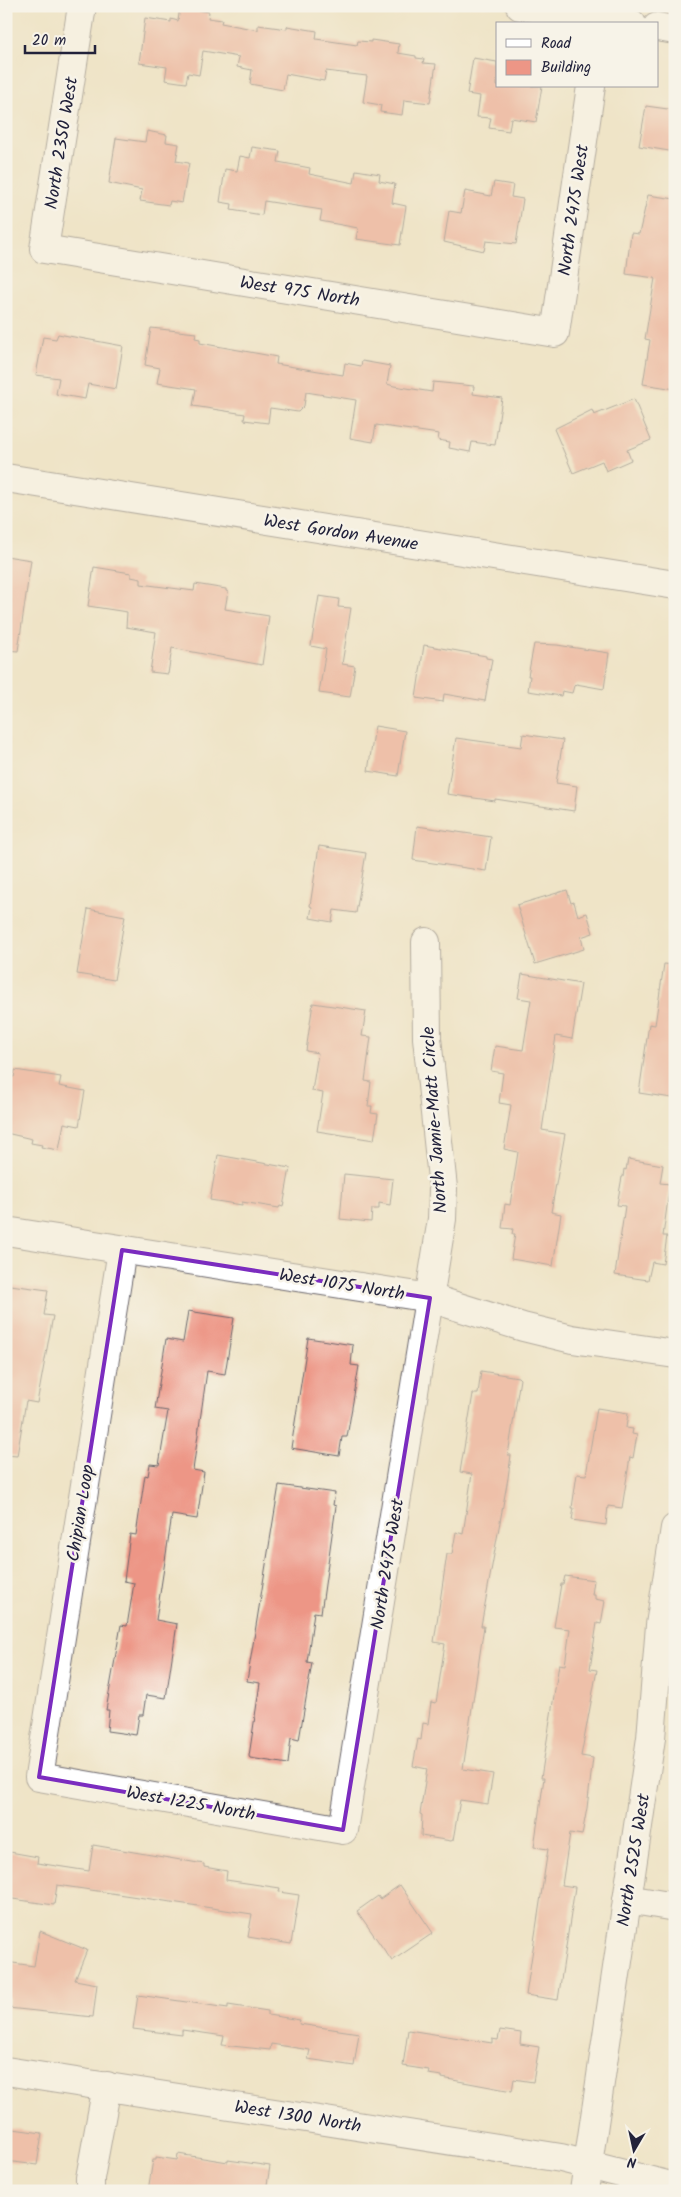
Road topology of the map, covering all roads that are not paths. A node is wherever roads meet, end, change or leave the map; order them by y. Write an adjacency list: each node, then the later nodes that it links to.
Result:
1 (82, 6): 8 (street, North 2350 West)
2 (520, 6): 3 (street)
3 (602, 16): 4 (street)
4 (624, 22)
5 (658, 27): 6 (street)
6 (675, 30)
7 (591, 88): 9 (street, North 2475 West)
8 (44, 249): 9 (street, West 975 North)
9 (555, 333)
10 (6, 478): 11 (street, West Gordon Avenue)
11 (675, 585)
12 (426, 942): 15 (street, North Jamie-Matt Circle)
13 (6, 1230): 14 (street, West 1075 North)
14 (122, 1250): 15 (street, West 1075 North); 18 (street, Chipian Loop)
15 (430, 1298): 16 (street, West 1075 North); 19 (street, North 2475 West)
16 (675, 1354)
17 (675, 1528): 20 (street, North 2525 West)
18 (38, 1776): 19 (street, West 1225 North)
19 (343, 1830)
20 (627, 1900): 21 (street); 24 (street, North 2525 West)
21 (675, 1907)
22 (6, 2071): 23 (street, West 1300 North)
23 (107, 2086): 24 (street, West 1300 North); 26 (street)
24 (588, 2164): 25 (street, West 1300 North); 27 (street, North 2525 West)
25 (675, 2187)
26 (90, 2191)
27 (584, 2191)

